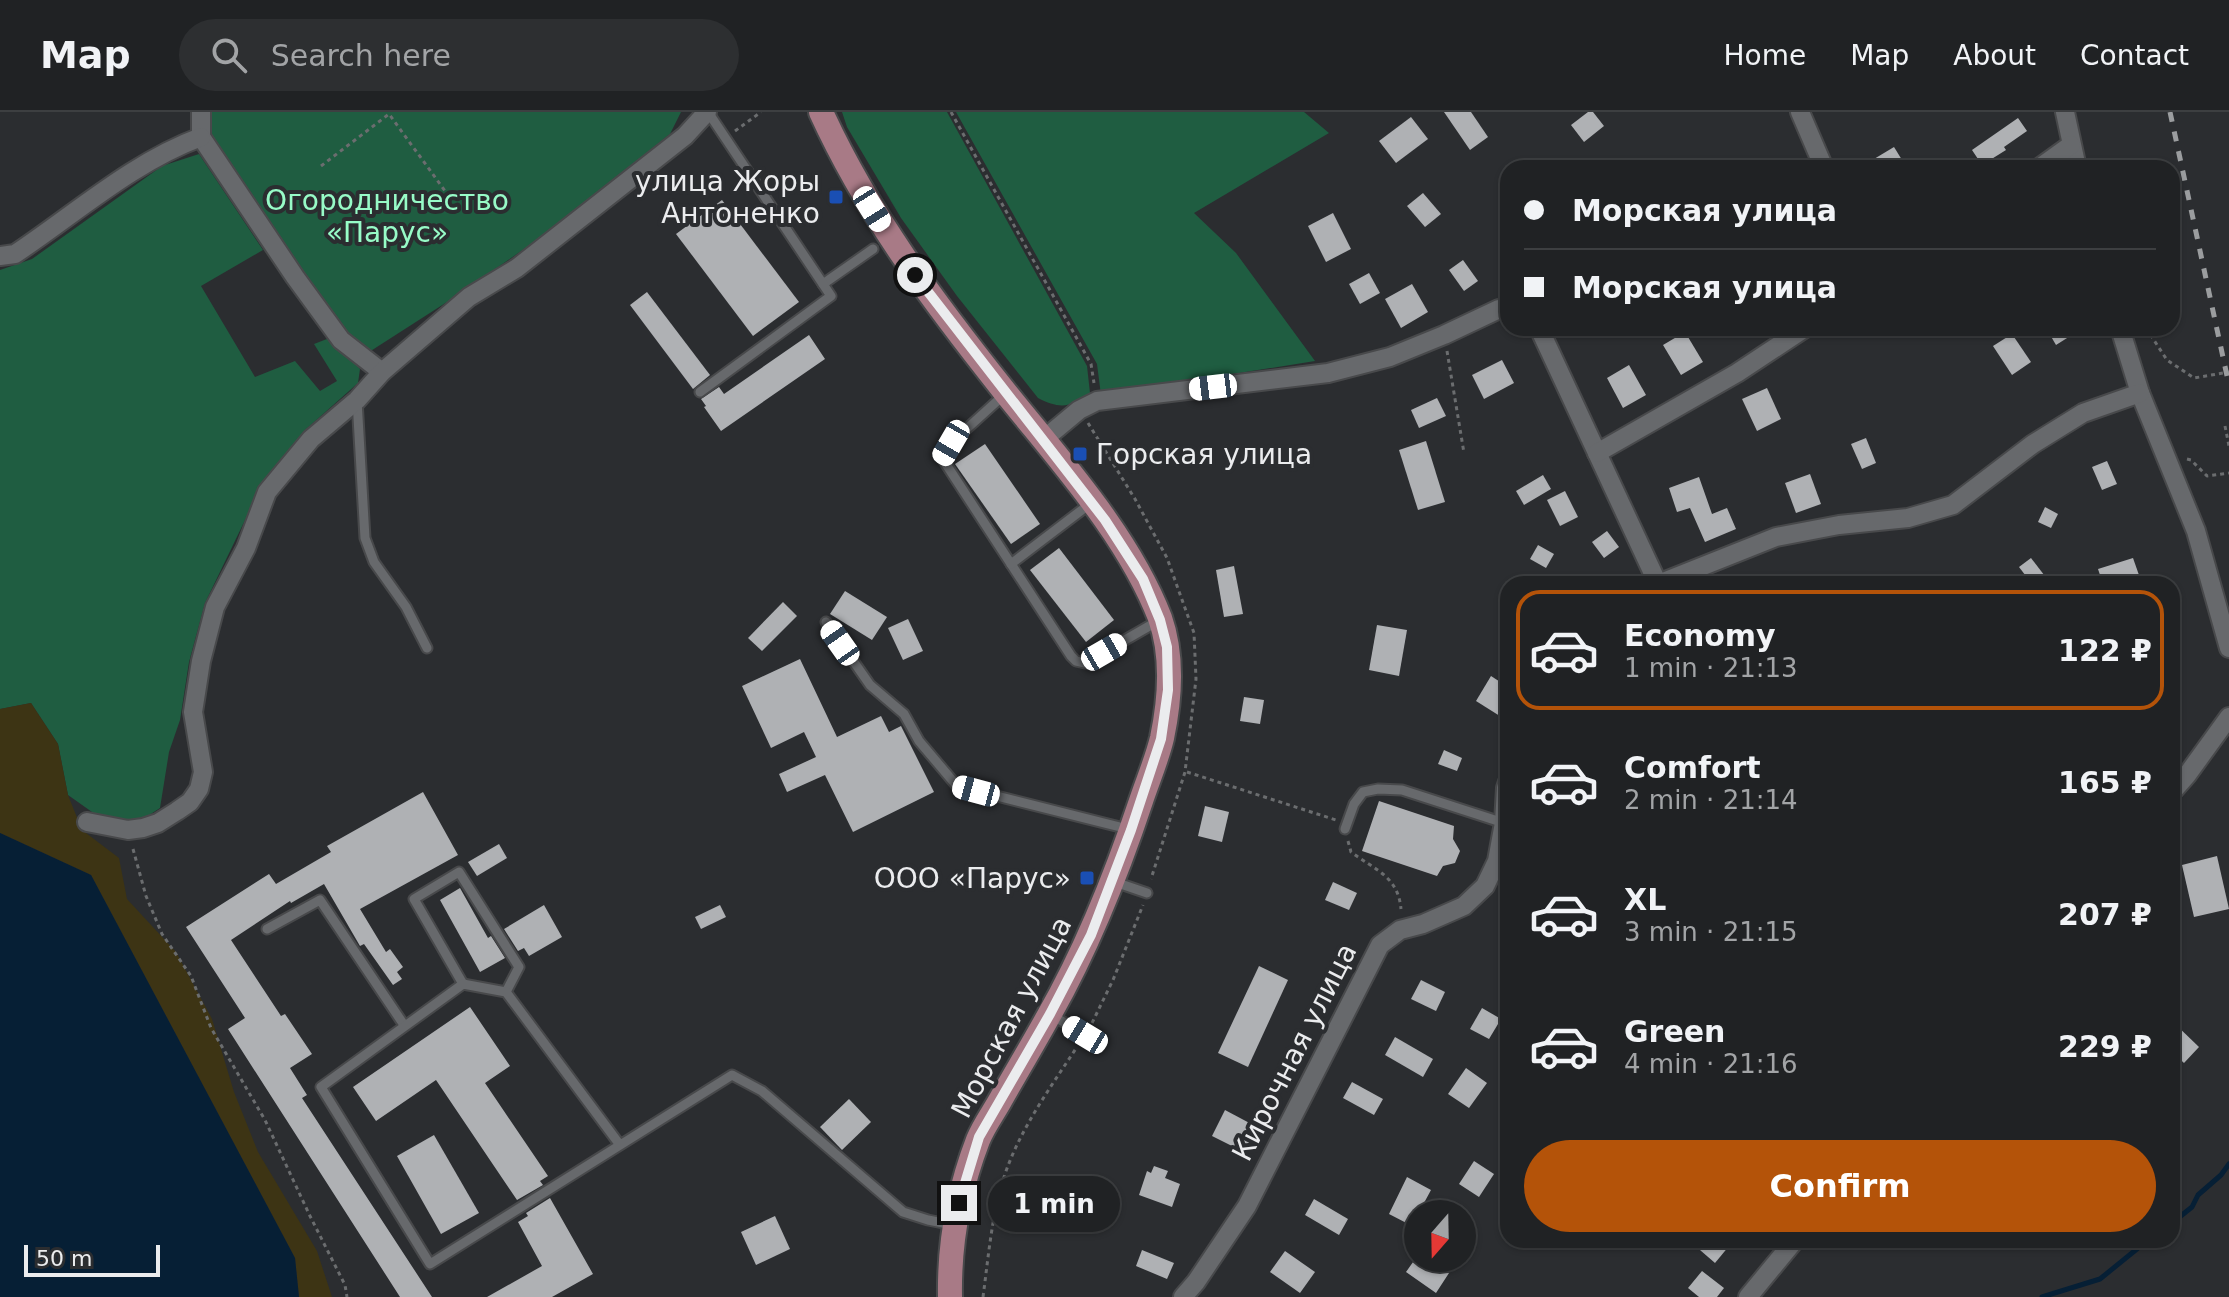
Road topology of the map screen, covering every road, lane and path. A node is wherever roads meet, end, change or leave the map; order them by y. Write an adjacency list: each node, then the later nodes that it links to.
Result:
1 (201, 112): 9 (street)
2 (708, 112): 10 (lane); 26 (street)
3 (761, 112): 10 (path)
4 (821, 112): 29 (main road, Морская улица)
5 (951, 112): 32 (path)
6 (1800, 112): 12 (street)
7 (2065, 112): 11 (street)
8 (389, 113): 15 (path); 16 (path)
9 (201, 137): 18 (street); 26 (street)
10 (725, 138): 19 (lane)
11 (2071, 145): 13 (street); 14 (street)
12 (1821, 160)
13 (2050, 160)
14 (2075, 160)
15 (321, 166)
16 (448, 195)
17 (873, 249): 19 (lane)
18 (0, 256)
19 (823, 284): 28 (lane)
20 (1500, 309): 21 (street)
21 (1444, 335): 32 (street); 36 (path)
22 (1543, 336): 37 (street)
23 (1793, 336): 37 (street)
24 (2122, 336): 30 (street)
25 (2151, 336): 27 (path)
26 (382, 372): 31 (street)
27 (2229, 372)
28 (700, 392)
29 (1006, 393): 34 (main road, Морская улица); 41 (lane)
30 (2140, 393): 38 (street); 43 (street)
31 (357, 400): 46 (lane); 54 (street)
32 (1097, 401): 34 (street)
33 (2225, 426): 35 (path)
34 (1043, 440): 40 (main road, Морская улица)
35 (2229, 446)
36 (1464, 453)
37 (1597, 453): 42 (street)
38 (2167, 457): 39 (path); 47 (street)
39 (2229, 473)
40 (1091, 502): 41 (lane); 44 (main road, Морская улица)
41 (1011, 564): 44 (lane)
42 (1654, 576)
43 (1678, 576)
44 (1160, 620): 55 (main road, Морская улица)
45 (826, 622): 55 (lane)
46 (427, 648)
47 (2229, 648)
48 (2229, 717): 50 (street)
49 (1185, 772): 53 (path)
50 (2180, 783)
51 (87, 822): 54 (street)
52 (1500, 822): 53 (lane)
53 (1346, 826): 60 (path)
54 (128, 830): 69 (path)
55 (1131, 830): 57 (main road, Морская улица)
56 (1500, 845): 60 (street, Кирочная улица)
57 (1112, 881): 58 (lane); 63 (main road, Морская улица)
58 (1147, 893)
59 (267, 929): 64 (lane)
60 (1400, 930): 71 (street, Кирочная улица)
61 (463, 984): 62 (lane); 62 (lane); 64 (lane)
62 (506, 992): 66 (lane)
63 (1050, 1014): 65 (lane); 67 (main road, Морская улица)
64 (404, 1025): 66 (lane)
65 (1085, 1035)
66 (620, 1145): 67 (lane)
67 (953, 1225): 70 (main road, Морская улица)
68 (1788, 1248): 72 (street)
69 (347, 1297)
70 (950, 1297)
71 (1183, 1297)
72 (1748, 1297)

